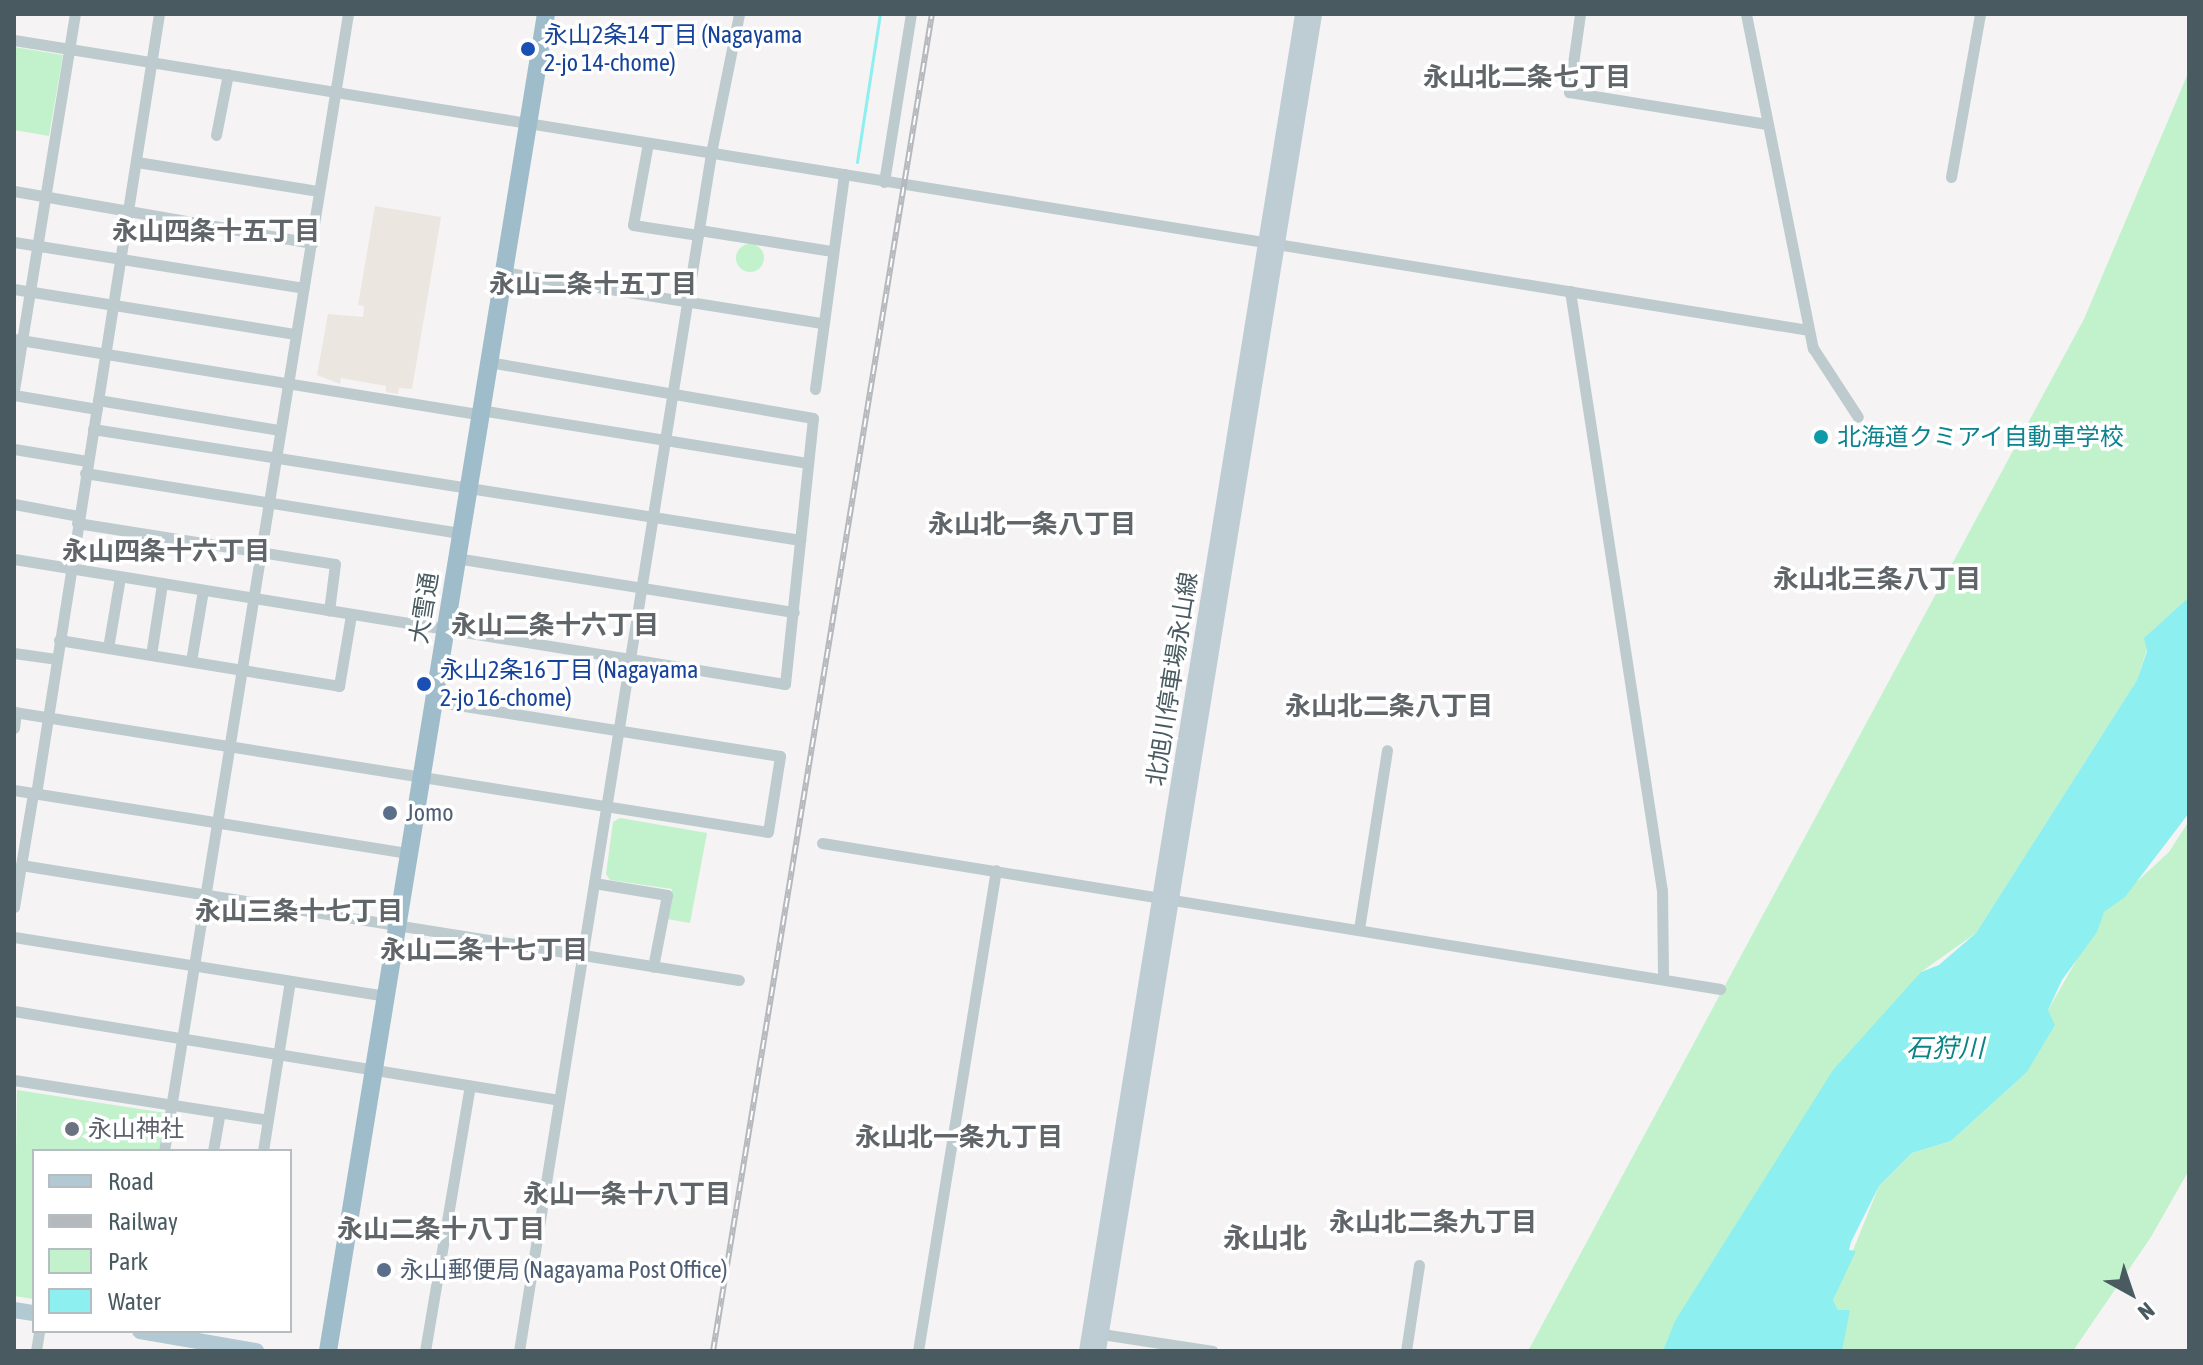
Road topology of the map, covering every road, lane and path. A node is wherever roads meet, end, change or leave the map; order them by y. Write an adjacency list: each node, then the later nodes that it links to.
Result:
1 (75, 14): 13 (street)
2 (159, 14): 14 (street)
3 (348, 14): 16 (street)
4 (546, 14): 17 (highway, 大雪通)
5 (739, 14): 21 (street)
6 (911, 14): 25 (street)
7 (1302, 14): 33 (main road, 北旭川停車場永山線)
8 (1315, 14): 33 (main road, 北旭川停車場永山線)
9 (1580, 14): 18 (street)
10 (1746, 14): 18 (street)
11 (1980, 14): 24 (street)
12 (14, 40): 13 (street)
13 (70, 49): 14 (street); 28 (street)
14 (152, 63): 15 (street); 22 (street)
15 (228, 74): 16 (street); 19 (street)
16 (336, 91): 17 (street); 27 (street)
17 (528, 123): 20 (street); 37 (highway, 大雪通)
18 (1766, 124): 45 (street)
19 (216, 135)
20 (648, 143): 21 (street); 30 (street)
21 (711, 153): 23 (street); 30 (street)
22 (137, 162): 27 (street); 29 (street)
23 (844, 174): 25 (street); 35 (street)
24 (1951, 177)
25 (884, 182): 33 (street)
26 (14, 191): 28 (street)
27 (319, 191): 32 (street)
28 (46, 196): 29 (street); 34 (street)
29 (129, 210): 32 (street); 36 (street)
30 (699, 233): 35 (street); 42 (street)
31 (14, 242): 34 (street)
32 (312, 243): 38 (street)
33 (1272, 245): 40 (street); 110 (main road, 北旭川停車場永山線)
34 (39, 246): 36 (street); 41 (street)
35 (832, 251): 44 (street)
36 (121, 258): 38 (street); 43 (street)
37 (503, 272): 42 (street); 49 (highway, 大雪通)
38 (303, 288): 46 (street)
39 (14, 289): 41 (street)
40 (1570, 291): 45 (street); 118 (street)
41 (31, 292): 43 (street); 47 (street)
42 (688, 301): 44 (street); 53 (street)
43 (113, 305): 46 (street); 48 (street)
44 (822, 323): 51 (street)
45 (1808, 330): 56 (street)
46 (295, 334): 50 (street)
47 (18, 339): 48 (street); 52 (street)
48 (106, 354): 50 (street); 54 (street)
49 (488, 362): 53 (street); 55 (highway, 大雪通)
50 (289, 382): 55 (street); 58 (street)
51 (815, 389)
52 (14, 393): 54 (street)
53 (673, 395): 59 (street); 62 (street)
54 (98, 405): 57 (street); 58 (street)
55 (480, 412): 59 (street); 64 (highway, 大雪通)
56 (1858, 417)
57 (93, 429): 61 (street); 63 (street)
58 (280, 430): 61 (street)
59 (667, 440): 62 (street); 67 (street)
60 (14, 449): 63 (street)
61 (275, 457): 64 (street); 65 (street)
62 (807, 463): 70 (street)
63 (86, 467): 65 (street); 68 (street)
64 (468, 487): 67 (street); 69 (highway, 大雪通)
65 (268, 503): 69 (street); 71 (street)
66 (14, 504): 68 (street)
67 (654, 516): 70 (street); 77 (street)
68 (78, 519): 71 (street); 74 (street)
69 (461, 533): 72 (highway, 大雪通)
70 (800, 540): 81 (street)
71 (261, 550): 79 (street); 80 (street)
72 (456, 558): 77 (street); 83 (highway, 大雪通)
73 (14, 559): 74 (street)
74 (70, 569): 75 (street); 84 (street)
75 (120, 577): 76 (street); 85 (street)
76 (162, 584): 78 (street); 87 (street)
77 (642, 587): 81 (street); 89 (street)
78 (203, 590): 79 (street); 90 (street)
79 (252, 598): 80 (street); 91 (street)
80 (329, 611): 82 (street)
81 (794, 612): 89 (street)
82 (351, 615): 83 (street); 91 (street)
83 (445, 629): 89 (street); 92 (highway, 大雪通)
84 (59, 640): 85 (street); 88 (street)
85 (108, 648): 87 (street)
86 (14, 653): 88 (street)
87 (151, 655): 90 (street)
88 (56, 659): 94 (street)
89 (630, 659): 96 (street)
90 (191, 661): 91 (street)
91 (242, 670): 97 (street)
92 (434, 701): 96 (street); 99 (highway, 大雪通)
93 (15, 712): 94 (street); 95 (street)
94 (49, 717): 97 (street); 101 (street)
95 (14, 728)
96 (618, 733): 102 (street); 102 (street)
97 (229, 746): 99 (street); 103 (street)
98 (1387, 750): 113 (street)
99 (421, 777): 102 (street); 105 (highway, 大雪通)
100 (14, 790): 101 (street)
101 (34, 794): 103 (street); 106 (street)
102 (606, 806): 108 (street)
103 (218, 823): 105 (street); 109 (street)
104 (822, 843): 107 (street)
105 (408, 853): 112 (highway, 大雪通)
106 (21, 865): 109 (street); 111 (street)
107 (996, 870): 110 (street); 144 (street)
108 (594, 883): 115 (street); 117 (street)
109 (206, 894): 112 (street); 116 (street)
110 (1165, 898): 113 (street); 138 (main road, 北旭川停車場永山線)
111 (14, 907)
112 (397, 925): 115 (street); 122 (highway, 大雪通)
113 (1359, 929): 118 (street)
114 (14, 937): 116 (street)
115 (582, 956): 117 (street); 129 (street)
116 (194, 966): 120 (street); 124 (street)
117 (653, 967): 119 (street)
118 (1663, 978): 121 (street)
119 (739, 980)
120 (290, 981): 122 (street); 125 (street)
121 (1720, 989)
122 (385, 996): 126 (highway, 大雪通)
123 (14, 1011): 124 (street)
124 (183, 1038): 125 (street); 130 (street)
125 (278, 1053): 126 (street); 132 (street)
126 (374, 1070): 128 (street); 141 (highway, 大雪通)
127 (14, 1080): 130 (street)
128 (470, 1086): 129 (street); 142 (street)
129 (559, 1100): 143 (street)
130 (172, 1105): 131 (street); 133 (street)
131 (220, 1113): 132 (street); 134 (street)
132 (268, 1120): 135 (street)
133 (164, 1149)
134 (213, 1149)
135 (263, 1149)
136 (1419, 1265): 148 (street)
137 (150, 1333): 139 (main road)
138 (1095, 1333): 145 (main road, 北旭川停車場永山線); 146 (main road, 北旭川停車場永山線); 147 (street)
139 (228, 1348): 140 (main road)
140 (256, 1351)
141 (328, 1351)
142 (425, 1351)
143 (519, 1351)
144 (918, 1351)
145 (1086, 1351)
146 (1099, 1351)
147 (1213, 1351)
148 (1406, 1351)

